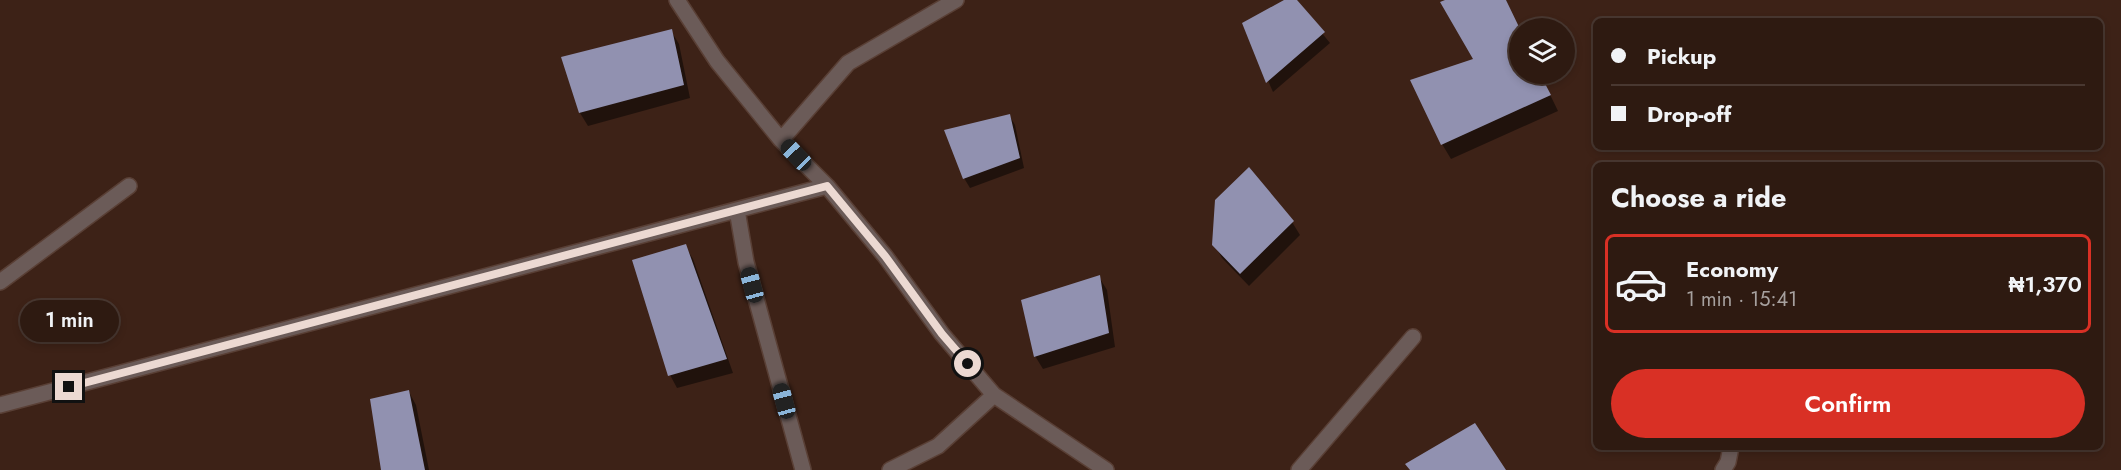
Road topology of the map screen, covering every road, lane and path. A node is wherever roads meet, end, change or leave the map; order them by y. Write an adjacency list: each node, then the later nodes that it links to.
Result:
1 (677, 0): 3 (street)
2 (956, 0): 3 (street)
3 (781, 140): 5 (street)
4 (129, 186): 7 (street)
5 (827, 186): 6 (street); 9 (street)
6 (736, 210): 10 (street); 12 (street)
7 (0, 282)
8 (1413, 337): 15 (street)
9 (994, 395): 13 (street); 14 (street)
10 (0, 405)
11 (1730, 450): 16 (street)
12 (803, 470)
13 (890, 470)
14 (1106, 470)
15 (1299, 470)
16 (1723, 470)

